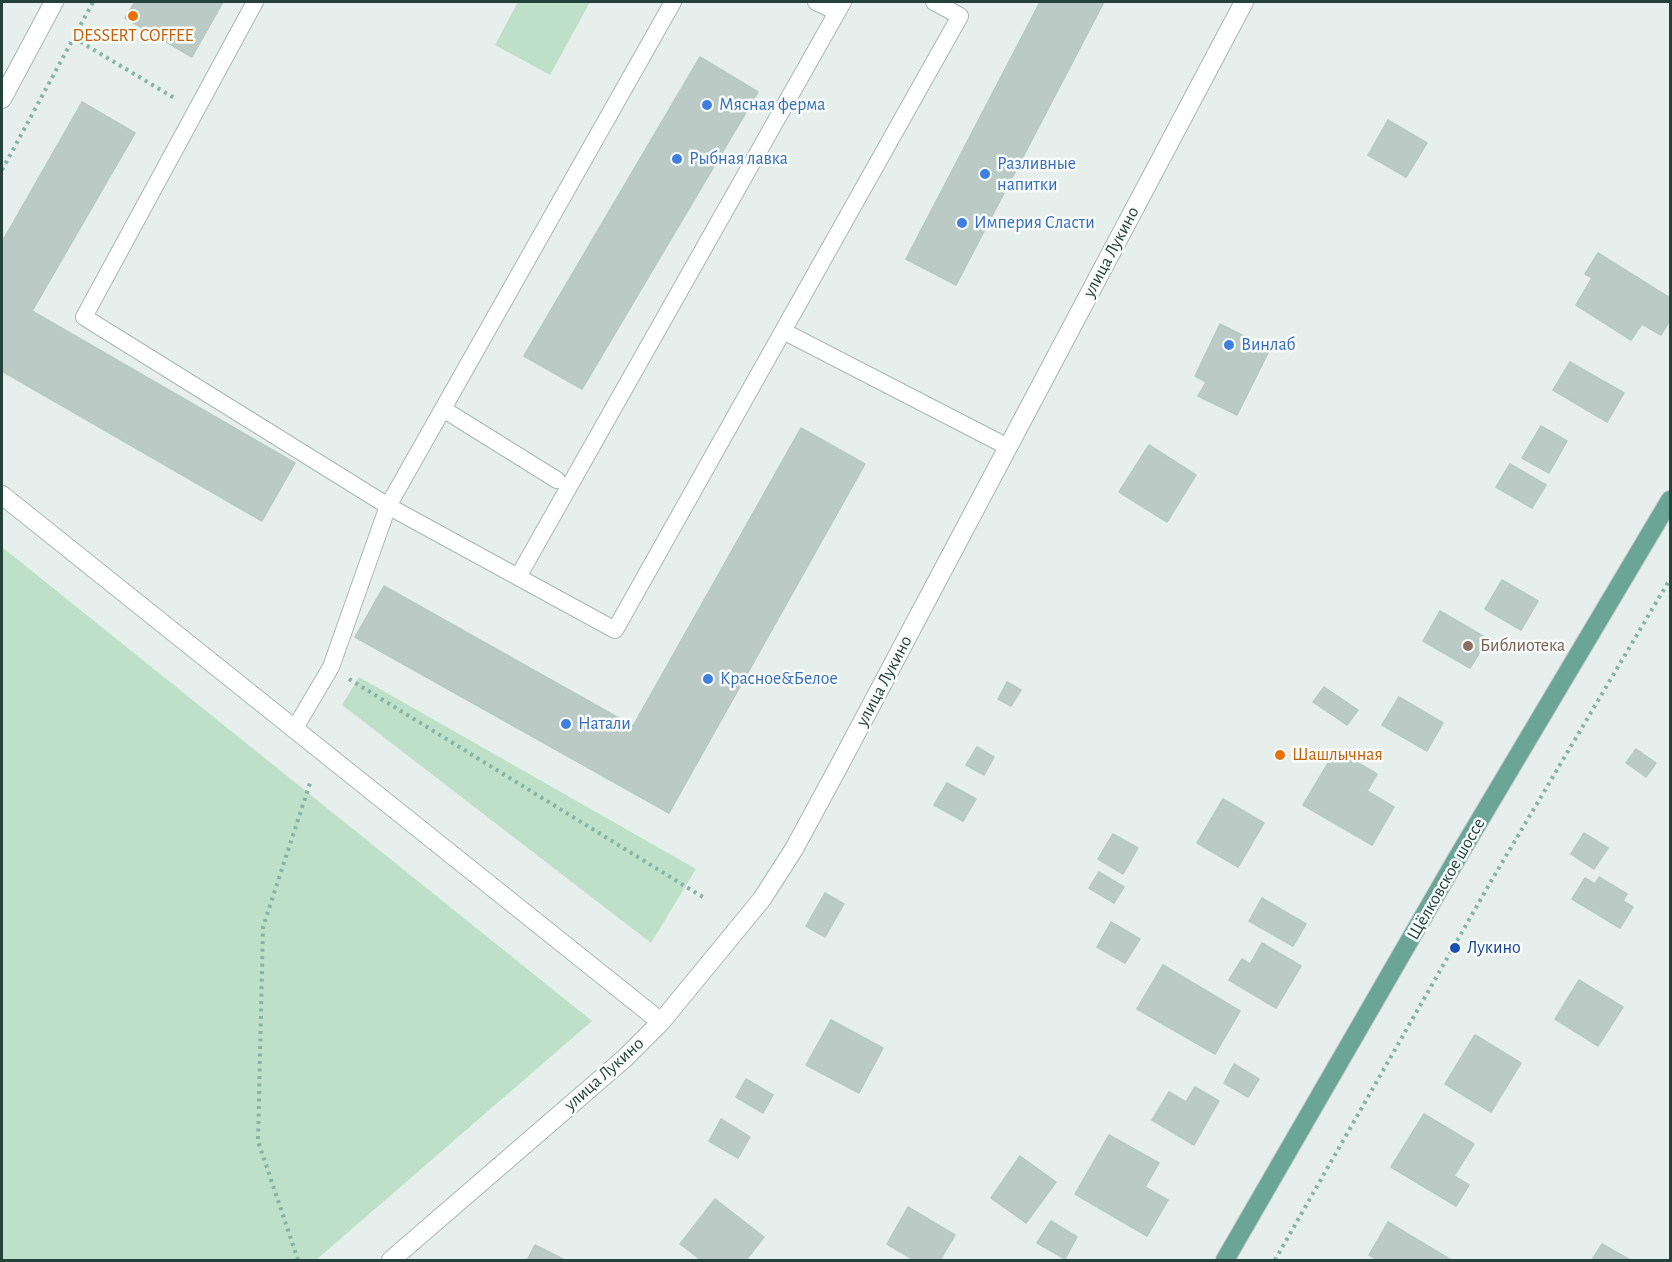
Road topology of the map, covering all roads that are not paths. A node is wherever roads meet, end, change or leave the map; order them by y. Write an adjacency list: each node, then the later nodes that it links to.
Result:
1 (54, 2): 8 (street)
2 (255, 2): 15 (lane)
3 (673, 2): 10 (lane)
4 (816, 2): 7 (lane)
5 (934, 2): 9 (lane)
6 (1244, 2): 11 (street, улица Лукино)
7 (840, 7): 16 (lane)
8 (2, 99)
9 (783, 331): 11 (lane); 16 (lane)
10 (443, 409): 12 (lane); 15 (lane)
11 (1008, 447): 18 (street, улица Лукино)
12 (557, 480)
13 (2, 495): 17 (street)
14 (1671, 500): 20 (main road, Щёлковское шоссе)
15 (388, 506): 16 (lane); 17 (lane)
16 (518, 577)
17 (295, 728): 18 (street)
18 (661, 1022): 19 (street, улица Лукино)
19 (395, 1259)
20 (1225, 1260)

